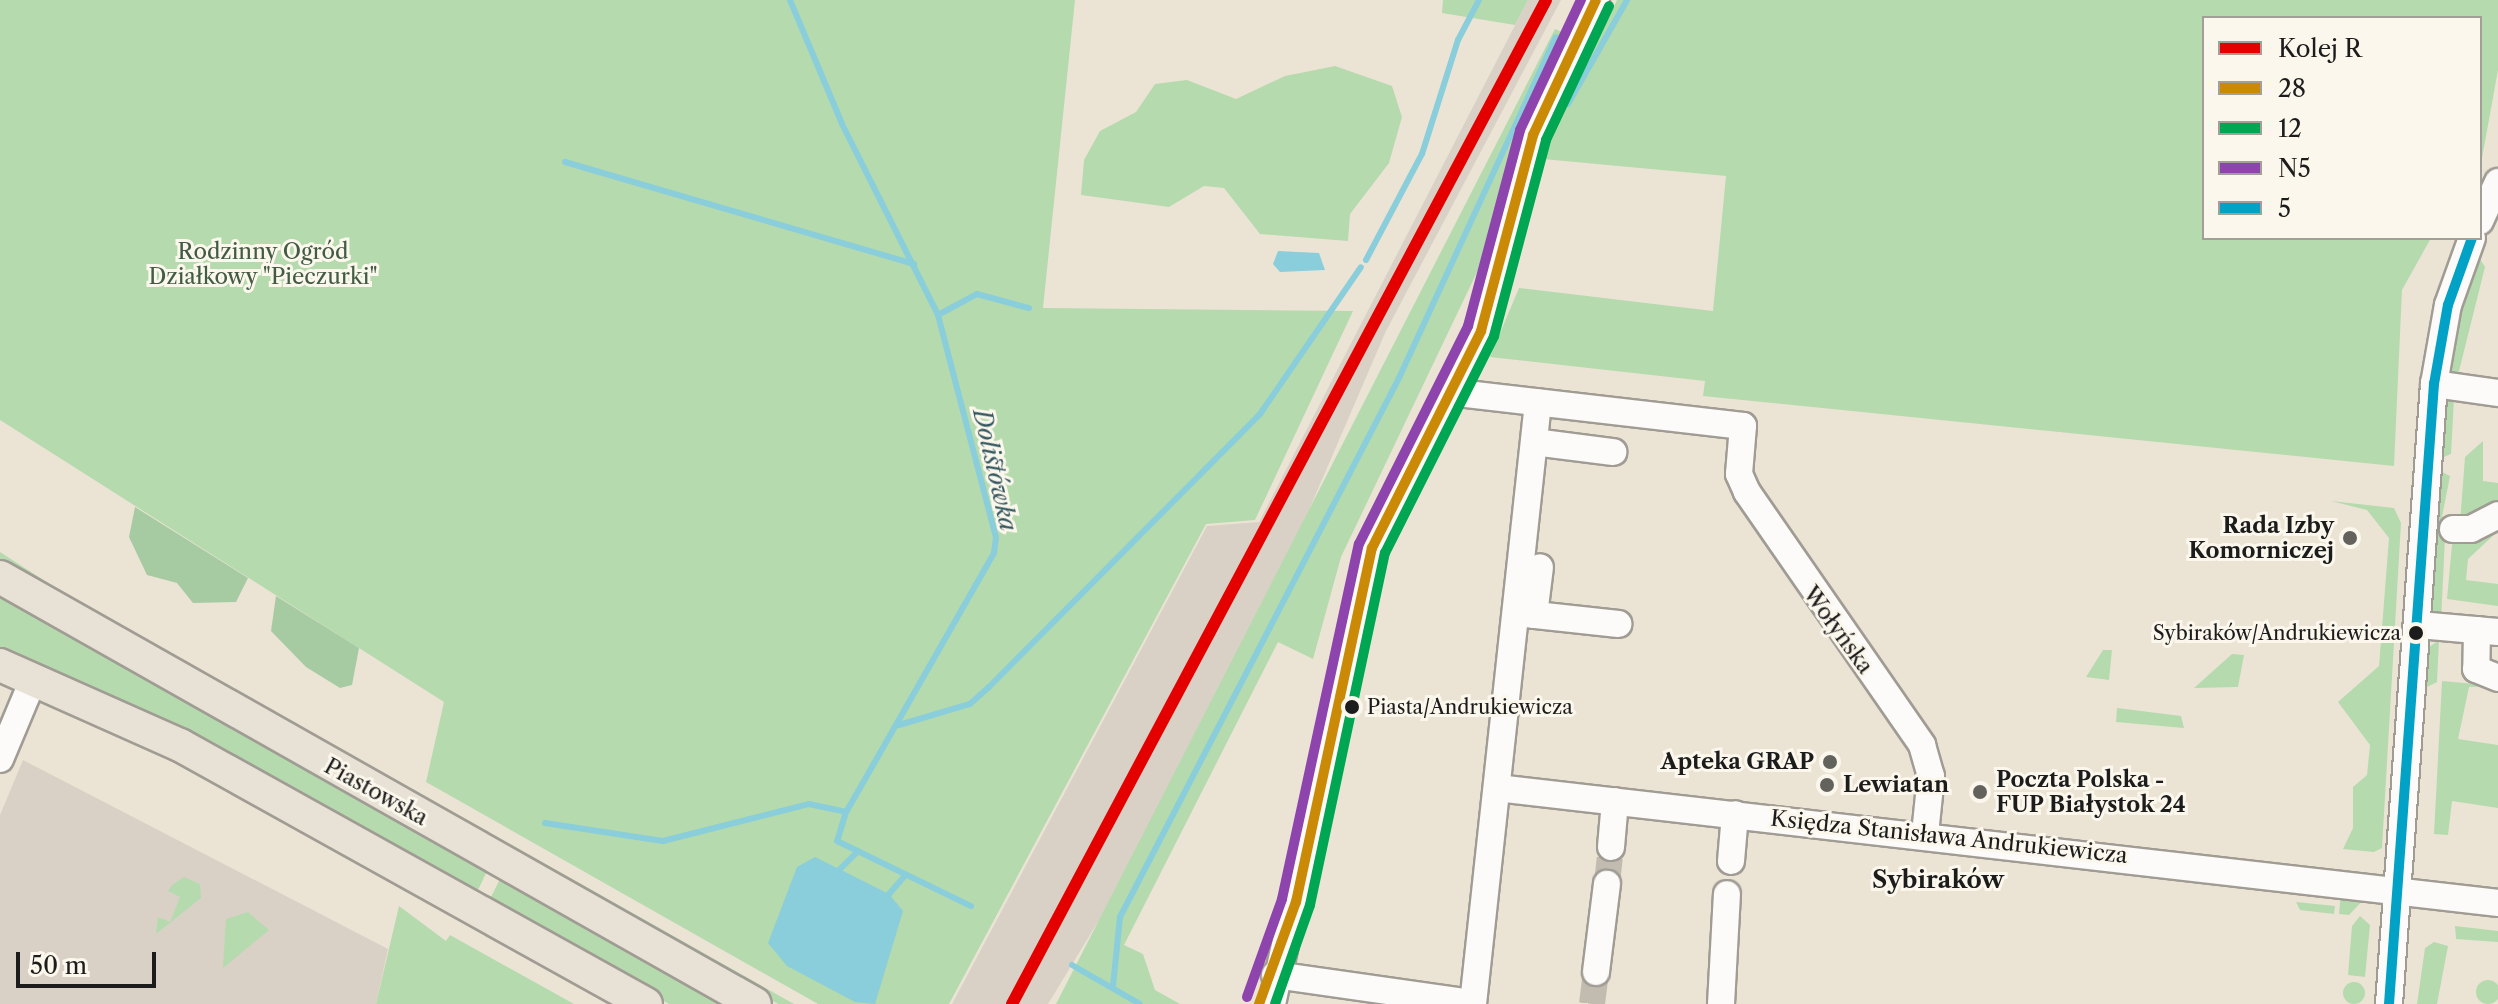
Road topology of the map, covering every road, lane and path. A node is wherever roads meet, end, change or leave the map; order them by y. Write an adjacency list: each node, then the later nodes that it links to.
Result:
1 (1596, 0): 7 (street)
2 (2498, 182): 3 (street)
3 (2482, 217)
4 (2471, 240): 6 (street)
5 (2498, 376): 8 (street)
6 (2434, 384): 8 (street); 18 (street)
7 (1449, 392): 9 (street); 35 (street)
8 (2482, 397)
9 (1538, 403): 10 (street); 27 (street, Wołyńska)
10 (1534, 442): 11 (street); 16 (street)
11 (1600, 455)
12 (2498, 515): 13 (street)
13 (2453, 529)
14 (1540, 567): 16 (street)
15 (0, 577): 37 (main road, Piastowska)
16 (1526, 614): 17 (street); 24 (street)
17 (1618, 624)
18 (2419, 625): 19 (street); 31 (street)
19 (2488, 631): 21 (street)
20 (0, 665): 22 (main road)
21 (2498, 678)
22 (33, 680): 23 (street); 36 (main road)
23 (0, 759)
24 (1497, 788): 25 (street, Księdza Stanisława Andrukiewicza); 39 (street)
25 (1615, 801): 26 (street, Księdza Stanisława Andrukiewicza); 28 (street)
26 (1735, 814): 27 (street, Księdza Stanisława Andrukiewicza); 29 (street)
27 (1925, 834): 31 (street, Księdza Stanisława Andrukiewicza)
28 (1611, 847)
29 (1731, 861)
30 (1607, 884): 34 (street)
31 (2401, 888): 33 (street, Księdza Stanisława Andrukiewicza); 41 (street)
32 (1727, 894): 40 (street)
33 (2498, 903)
34 (1596, 972)
35 (1274, 986): 38 (street); 39 (street)
36 (646, 1004)
37 (755, 1004)
38 (1259, 1004)
39 (1472, 1004)
40 (1721, 1004)
41 (2389, 1004)

